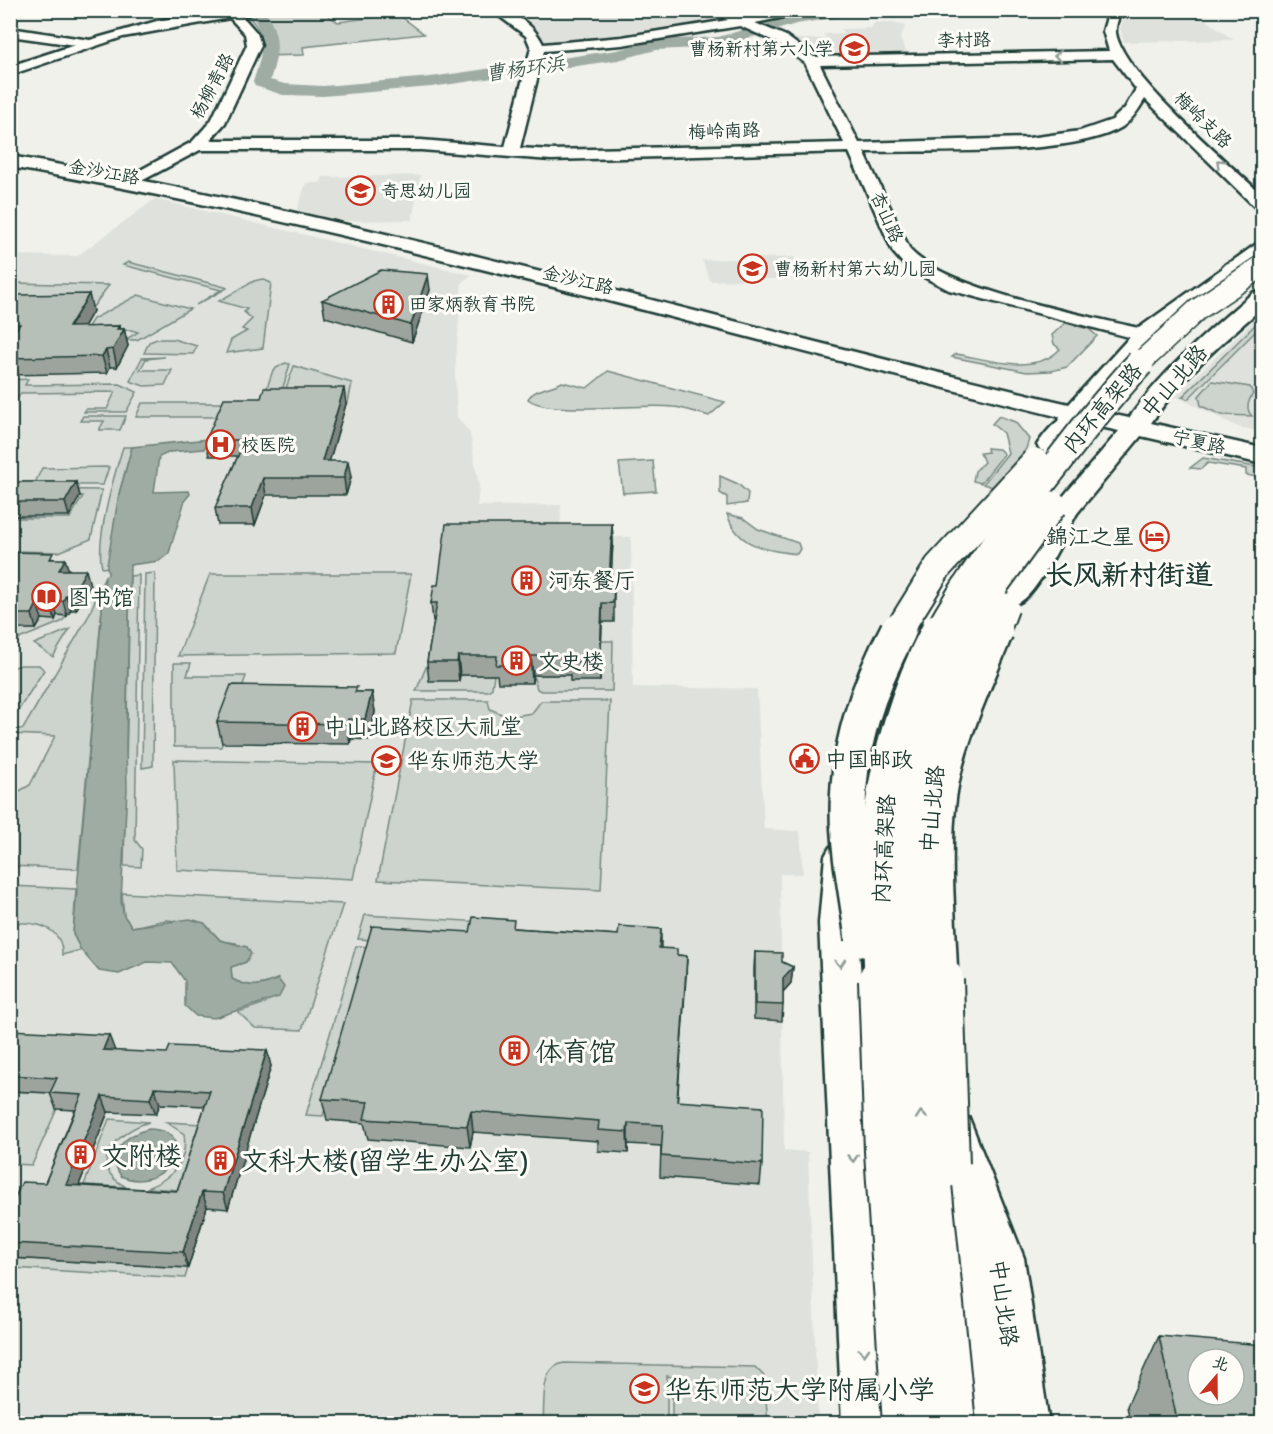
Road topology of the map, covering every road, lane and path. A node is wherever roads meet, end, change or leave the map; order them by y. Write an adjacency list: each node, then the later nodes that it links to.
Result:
1 (260, 10): 6 (street)
2 (497, 10): 10 (street)
3 (715, 10): 7 (street, 杏山路)
4 (813, 10): 7 (street)
5 (1115, 10): 11 (street)
6 (231, 12): 9 (street); 15 (street, 杨柳青路)
7 (741, 21): 10 (street); 12 (street, 杏山路)
8 (10, 32): 9 (street)
9 (90, 42): 13 (street)
10 (538, 48): 17 (street)
11 (1117, 55): 12 (street, 李村路, one-way to 12); 14 (street)
12 (811, 61): 16 (street, 杏山路)
13 (10, 71)
14 (1143, 89): 16 (street, 梅岭南路); 21 (street, 梅岭支路, one-way to 14)
15 (197, 145): 17 (street, 梅岭南路); 20 (street, 杨柳青路)
16 (853, 146): 17 (street, 梅岭南路); 26 (street, 杏山路)
17 (511, 153)
18 (10, 156): 20 (main road, 金沙江路)
19 (10, 161): 20 (main road, 金沙江路)
20 (134, 180): 27 (main road, 金沙江路)
21 (1263, 204)
22 (1263, 251): 24 (main road, 中山北路)
23 (1263, 258): 24 (main road, 中山北路)
24 (1253, 272): 26 (main road, 中山北路); 33 (main road, 内环高架路, bridge); 38 (main road, 内环高架路, one-way to 24, bridge)
25 (1263, 297): 28 (main road, 中山北路)
26 (1144, 335): 27 (main road, 中山北路)
27 (1071, 421): 28 (main road, 金沙江路); 32 (main road, 中山北路); 33 (main road, bridge)
28 (1139, 422): 29 (main road, 宁夏路); 30 (main road, 宁夏路); 31 (main road, 中山北路)
29 (1263, 442)
30 (1263, 456)
31 (1063, 513): 34 (main road, 中山北路); 39 (main road, bridge)
32 (904, 668): 35 (main road, 中山北路, one-way to 35); 36 (main road, 中山北路)
33 (882, 1013): 37 (main road, 内环高架路, bridge)
34 (954, 1141): 40 (main road); 41 (main road, 中山北路)
35 (868, 1424)
36 (898, 1424)
37 (906, 1424)
38 (952, 1424)
39 (959, 1424)
40 (989, 1424)
41 (1023, 1424)

